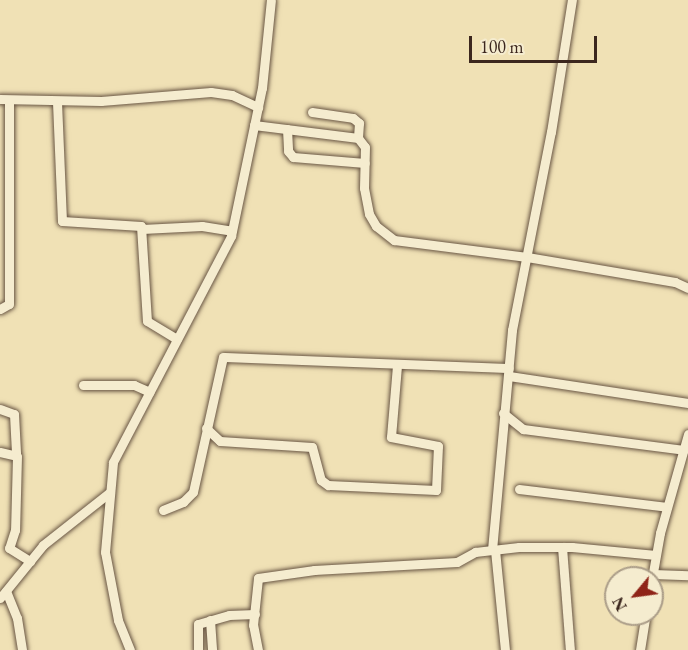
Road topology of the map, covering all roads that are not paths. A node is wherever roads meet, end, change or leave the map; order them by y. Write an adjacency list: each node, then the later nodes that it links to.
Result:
1 (271, 0): 5 (street)
2 (572, 0): 14 (street)
3 (5, 100): 4 (street); 11 (street)
4 (57, 102): 5 (street); 12 (street)
5 (258, 107): 7 (street)
6 (312, 112): 9 (street)
7 (255, 125): 8 (street); 13 (street)
8 (287, 129): 9 (street); 10 (street)
9 (358, 138): 10 (street)
10 (365, 163): 14 (street)
11 (5, 184): 16 (street)
12 (142, 229): 13 (street); 17 (street)
13 (232, 231): 17 (street)
14 (527, 257): 15 (street); 19 (street)
15 (688, 288)
16 (0, 309)
17 (177, 339): 21 (street)
18 (397, 365): 19 (street); 25 (street); 25 (street)
19 (509, 372): 22 (street); 24 (street)
20 (83, 385): 21 (street)
21 (150, 392): 31 (street)
22 (688, 403)
23 (0, 409): 28 (street)
24 (502, 413): 29 (street); 35 (street)
25 (206, 428): 33 (street)
26 (688, 435): 29 (street)
27 (0, 452): 28 (street)
28 (16, 453): 37 (street)
29 (684, 455): 32 (street)
30 (519, 489): 32 (street)
31 (110, 492): 37 (street); 46 (street)
32 (667, 507): 36 (street)
33 (163, 510)
34 (562, 547): 35 (street); 36 (street); 51 (street)
35 (494, 550): 42 (street); 50 (street)
36 (656, 555): 38 (street)
37 (30, 561): 41 (street)
38 (654, 566)
39 (688, 575): 40 (street)
40 (664, 576)
41 (3, 594): 45 (street)
42 (255, 614): 43 (street); 49 (street)
43 (210, 620): 47 (street); 48 (street)
44 (644, 626): 52 (street)
45 (22, 650)
46 (130, 650)
47 (198, 650)
48 (212, 650)
49 (258, 650)
50 (505, 650)
51 (570, 650)
52 (640, 650)

